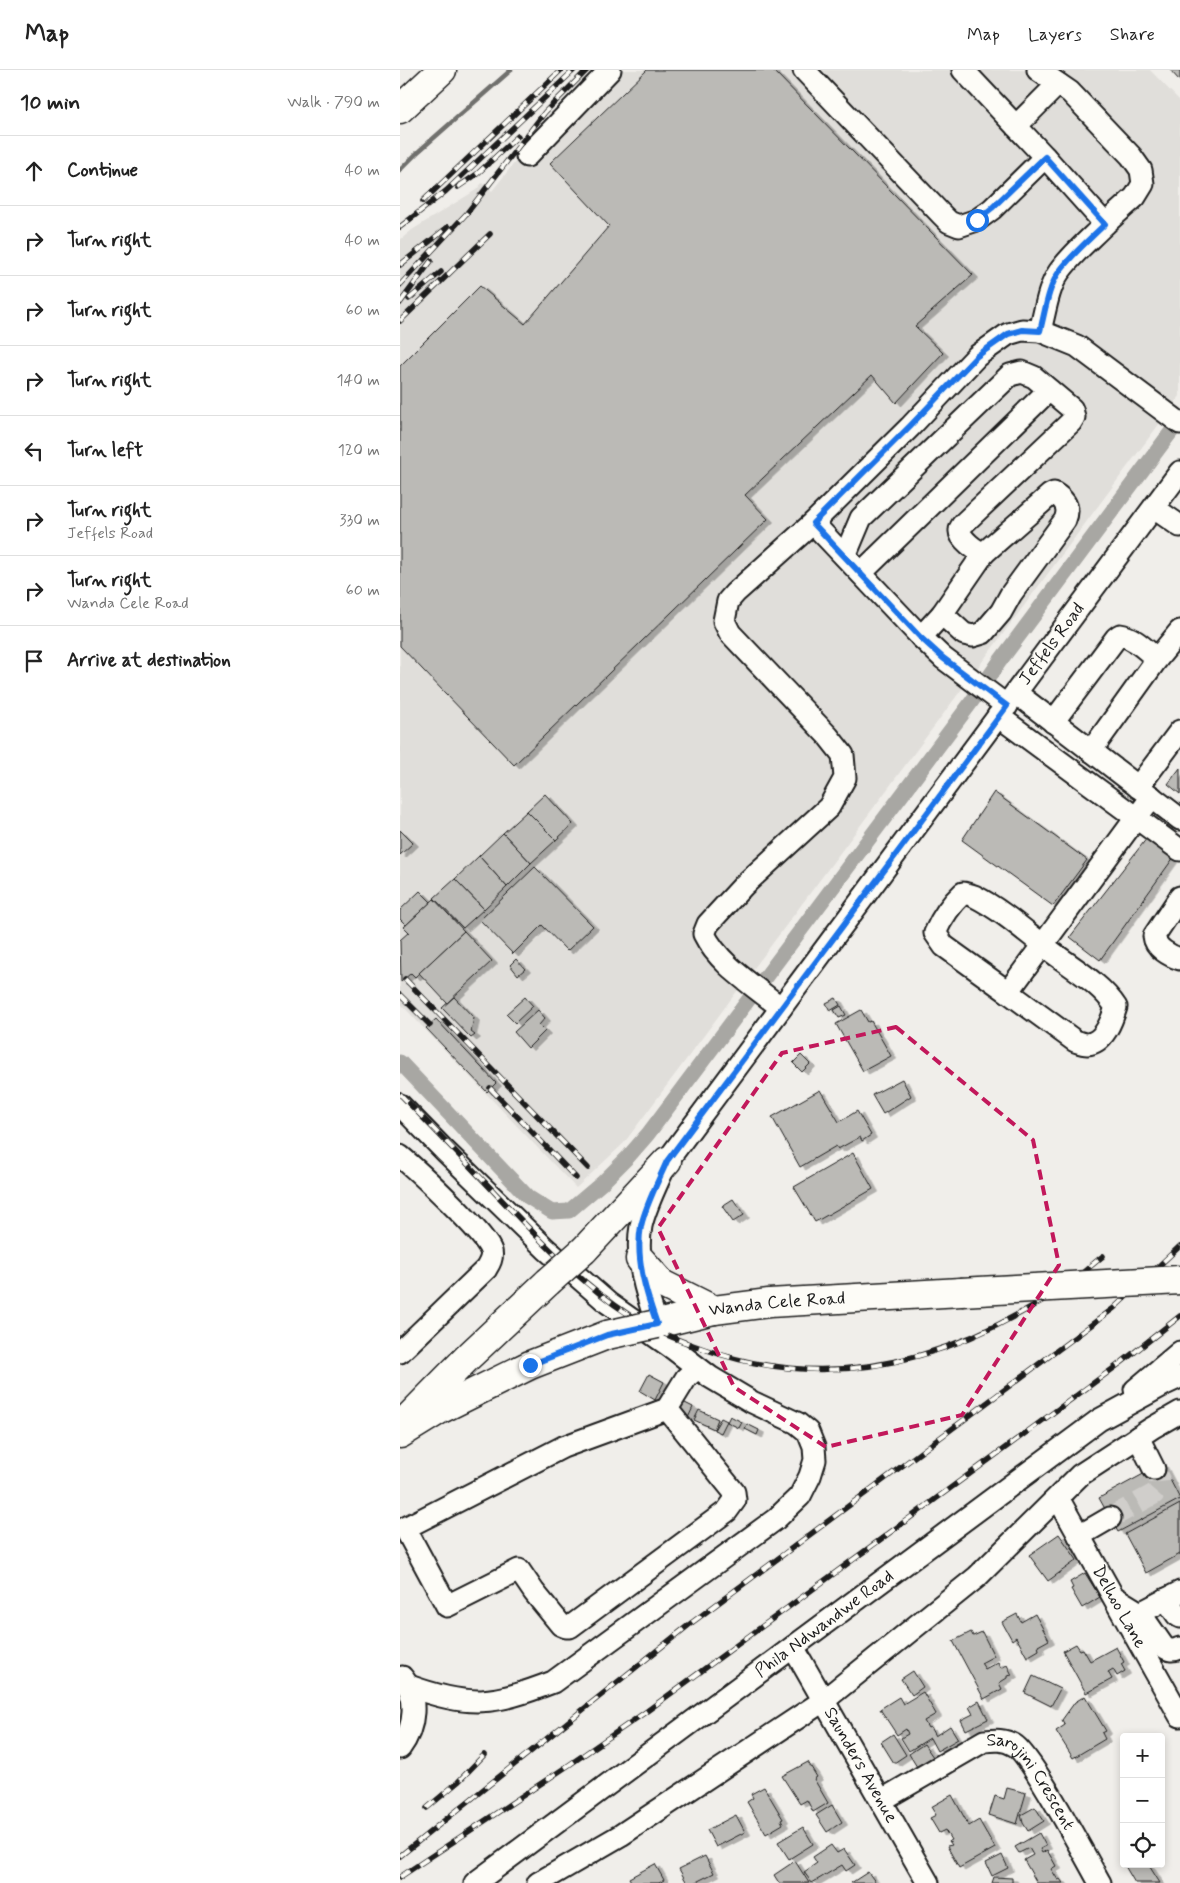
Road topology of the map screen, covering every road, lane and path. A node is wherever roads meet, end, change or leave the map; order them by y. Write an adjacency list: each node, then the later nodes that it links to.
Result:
1 (442, 70): 7 (main road)
2 (610, 70): 9 (street)
3 (804, 70): 10 (street)
4 (963, 70): 8 (street)
5 (1038, 70): 6 (street)
6 (1058, 84): 8 (street); 11 (street)
7 (400, 110)
8 (1016, 126): 10 (street)
9 (527, 156)
10 (1045, 157): 11 (street)
11 (1105, 224): 12 (street)
12 (1040, 331): 14 (street); 17 (street)
13 (1048, 390): 19 (street); 20 (street); 21 (street)
14 (1174, 418)
15 (1180, 472): 16 (street, Jeffels Road)
16 (1154, 508): 18 (street); 26 (street, Jeffels Road)
17 (813, 523): 20 (street); 38 (street)
18 (1180, 526)
19 (984, 553): 22 (street); 22 (street)
20 (845, 556): 21 (street)
21 (861, 573): 24 (street)
22 (942, 614): 24 (street)
23 (1180, 631): 25 (street)
24 (920, 637): 26 (street)
25 (1157, 659): 27 (street); 29 (street)
26 (1007, 705): 27 (street); 31 (street); 38 (street, Jeffels Road)
27 (1053, 722): 29 (street)
28 (1180, 731): 30 (street)
29 (1091, 751): 30 (street)
30 (1145, 792): 31 (street); 32 (street)
31 (1136, 818): 33 (street); 35 (street)
32 (1180, 818)
33 (1180, 850)
34 (1180, 897): 36 (street)
35 (1043, 945): 37 (street); 37 (street); 37 (street)
36 (1180, 959)
37 (1008, 992)
38 (781, 1008): 41 (street, Jeffels Road)
39 (400, 1104): 42 (street)
40 (400, 1156): 43 (street)
41 (667, 1161): 44 (street, Jeffels Road); 55 (main road, bridge)
42 (467, 1172): 43 (street); 50 (street)
43 (442, 1197): 48 (street)
44 (640, 1259): 46 (main road); 47 (street, Jeffels Road)
45 (1180, 1280): 46 (main road, Wanda Cele Road, bridge)
46 (714, 1310): 47 (main road, Wanda Cele Road)
47 (666, 1322): 56 (main road, Wanda Cele Road, bridge)
48 (400, 1352)
49 (1180, 1352): 54 (street)
50 (697, 1368): 52 (street); 68 (street)
51 (1180, 1377): 54 (street, Phila Ndwandwe Road)
52 (667, 1409): 52 (street)
53 (1180, 1412): 57 (street)
54 (1099, 1420): 66 (street, Phila Ndwandwe Road)
55 (400, 1426)
56 (400, 1434)
57 (1138, 1437): 58 (street); 59 (street)
58 (1154, 1469)
59 (1058, 1498): 61 (street, Delhoo Lane); 70 (street)
60 (1110, 1518): 61 (street)
61 (1079, 1536): 63 (street, Delhoo Lane)
62 (1173, 1596): 64 (street); 65 (street)
63 (1113, 1597): 64 (street); 69 (street, Delhoo Lane)
64 (1140, 1612): 67 (street)
65 (1180, 1616)
66 (792, 1647): 70 (street, Saunders Avenue); 74 (street, Phila Ndwandwe Road)
67 (1180, 1648)
68 (405, 1680): 72 (street)
69 (1173, 1689): 71 (street, Delhoo Lane)
70 (823, 1701): 73 (street, Saunders Avenue); 75 (street)
71 (1180, 1716)
72 (400, 1748)
73 (882, 1800): 76 (street, Saunders Avenue); 77 (street, Sarojini Crescent)
74 (475, 1883)
75 (538, 1883)
76 (928, 1883)
77 (1100, 1883)

